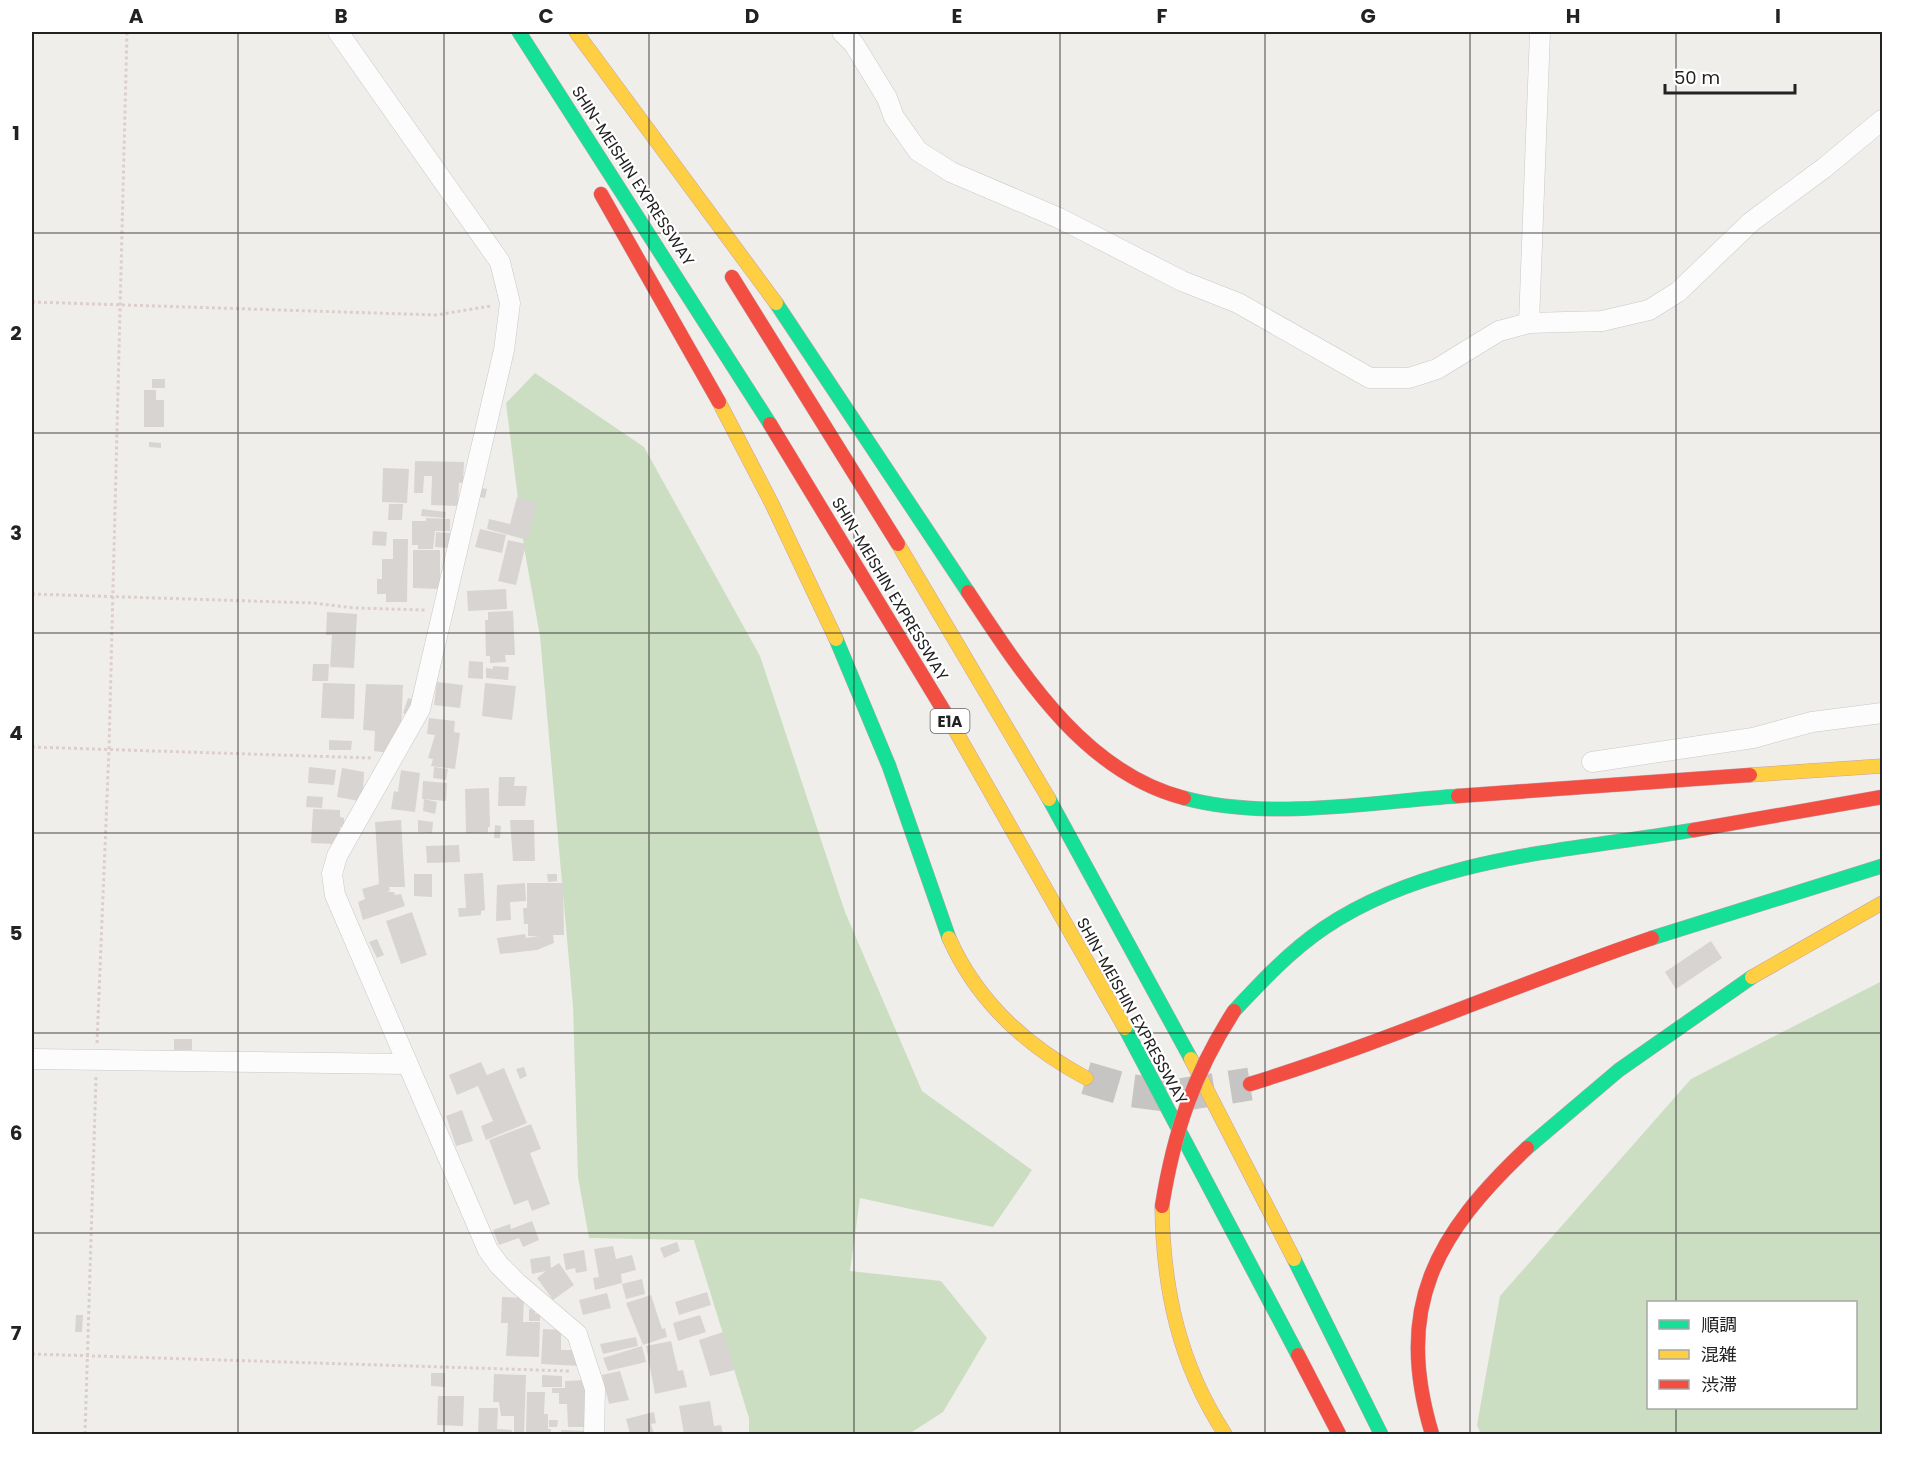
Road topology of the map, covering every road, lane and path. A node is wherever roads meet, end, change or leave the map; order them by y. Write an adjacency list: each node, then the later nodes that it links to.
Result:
1 (127, 32): 15 (path)
2 (338, 32): 14 (street)
3 (503, 32): 8 (highway)
4 (519, 32): 40 (highway, SHIN-MEISHIN EXPRESSWAY / E1A)
5 (574, 32): 11 (highway, SHIN-MEISHIN EXPRESSWAY); 25 (highway)
6 (842, 32): 16 (street)
7 (1540, 32): 16 (street)
8 (533, 81)
9 (1882, 120): 16 (street)
10 (593, 180): 32 (highway)
11 (698, 222)
12 (723, 261): 41 (highway, SHIN-MEISHIN EXPRESSWAY / E1A)
13 (32, 302): 15 (path)
14 (510, 303): 15 (path); 19 (street)
15 (119, 306): 18 (path)
16 (1529, 323)
17 (32, 594): 18 (path)
18 (113, 596): 19 (path); 22 (path)
19 (441, 610): 23 (street)
20 (1882, 713): 24 (street)
21 (32, 747): 22 (path)
22 (109, 749): 23 (path); 30 (path)
23 (392, 759): 31 (street)
24 (1592, 762)
25 (1882, 766)
26 (1882, 797): 39 (highway, bridge)
27 (1882, 866): 33 (highway)
28 (1882, 903): 42 (highway)
29 (32, 1059): 30 (street)
30 (96, 1059): 31 (street); 35 (path)
31 (406, 1064): 36 (street)
32 (1086, 1078)
33 (1250, 1084)
34 (32, 1354): 35 (path)
35 (87, 1356): 36 (path); 37 (path)
36 (591, 1371): 38 (street)
37 (85, 1434)
38 (594, 1434)
39 (1225, 1434)
40 (1339, 1434)
41 (1381, 1434)
42 (1432, 1434)

